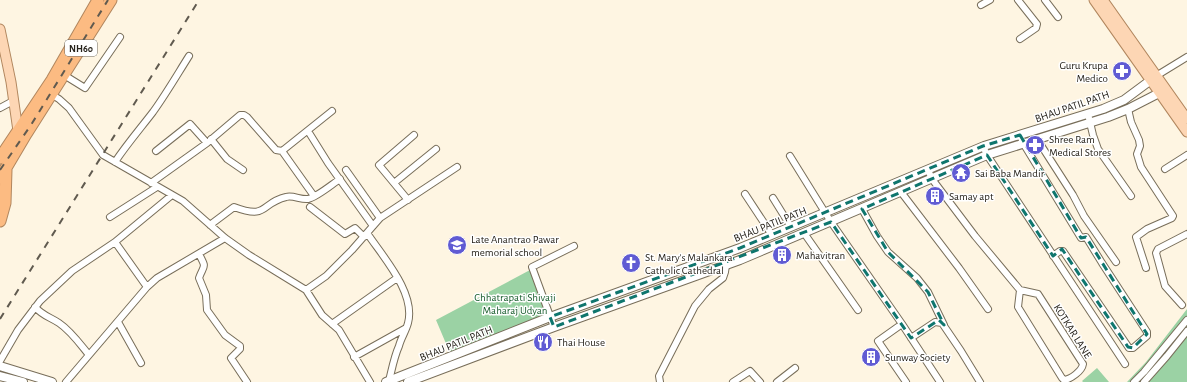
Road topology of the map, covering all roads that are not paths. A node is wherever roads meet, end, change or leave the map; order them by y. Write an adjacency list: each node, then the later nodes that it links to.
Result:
1 (98, 0): 18 (highway, NH60)
2 (111, 0): 15 (highway, NH60)
3 (990, 0): 8 (street)
4 (1018, 0): 12 (street)
5 (1094, 0): 16 (main road)
6 (1103, 0): 16 (main road)
7 (1047, 1): 9 (street)
8 (981, 6)
9 (1058, 17)
10 (0, 29): 19 (main road)
11 (120, 37): 15 (street)
12 (1020, 39)
13 (189, 56): 43 (street)
14 (1187, 57): 16 (street)
15 (64, 75): 18 (highway, NH60)
16 (1153, 78): 17 (main road); 23 (main road, BHAU PATIL PATH)
17 (1163, 91): 21 (main road, BHAU PATIL PATH); 24 (main road); 28 (main road)
18 (48, 93): 29 (highway, NH60); 43 (street)
19 (13, 101): 20 (street); 29 (main road)
20 (0, 108)
21 (1128, 109): 25 (main road, BHAU PATIL PATH); 84 (street)
22 (332, 111): 27 (street)
23 (1088, 114): 25 (street); 26 (main road, BHAU PATIL PATH)
24 (1187, 119)
25 (1090, 123): 31 (main road, BHAU PATIL PATH); 59 (street)
26 (1047, 126): 31 (main road); 32 (main road, BHAU PATIL PATH)
27 (308, 131): 38 (street); 50 (street)
28 (1187, 132)
29 (22, 134): 42 (highway, NH60); 49 (highway, NH60)
30 (414, 135): 53 (street)
31 (1050, 135): 33 (main road, BHAU PATIL PATH)
32 (1021, 139): 33 (main road, BHAU PATIL PATH); 35 (main road, BHAU PATIL PATH); 39 (main road, BHAU PATIL PATH); 81 (street)
33 (1037, 139): 82 (street)
34 (209, 141): 37 (street); 38 (street); 46 (street); 52 (street)
35 (983, 146): 39 (street); 48 (main road, BHAU PATIL PATH)
36 (436, 149): 53 (street)
37 (156, 151)
38 (282, 151): 58 (street)
39 (987, 155): 51 (main road, BHAU PATIL PATH); 81 (street)
40 (1187, 155): 45 (street)
41 (790, 156): 64 (street)
42 (1, 158)
43 (115, 162): 52 (street)
44 (458, 167): 61 (street)
45 (1165, 169)
46 (242, 170)
47 (346, 170): 66 (street)
48 (928, 170): 51 (street); 64 (main road, BHAU PATIL PATH)
49 (3, 173): 67 (highway)
50 (340, 179): 58 (street); 70 (street)
51 (932, 179): 55 (main road, BHAU PATIL PATH); 88 (street)
52 (151, 183): 54 (street)
53 (394, 183): 61 (street)
54 (157, 187): 57 (street); 65 (street)
55 (901, 192): 63 (main road, BHAU PATIL PATH); 91 (street)
56 (745, 194): 75 (street)
57 (172, 195): 69 (street); 77 (street)
58 (314, 196): 69 (street)
59 (1131, 196)
60 (773, 198): 71 (street)
61 (408, 200): 66 (street)
62 (310, 207): 74 (street)
63 (862, 209): 68 (main road, BHAU PATIL PATH); 98 (street)
64 (825, 213): 68 (street); 71 (main road, BHAU PATIL PATH)
65 (110, 217)
66 (380, 218): 70 (street)
67 (0, 220)
68 (831, 222): 72 (main road, BHAU PATIL PATH); 97 (street)
69 (210, 225): 76 (street)
70 (373, 226): 74 (street)
71 (791, 228): 75 (main road, BHAU PATIL PATH)
72 (804, 233): 83 (main road, BHAU PATIL PATH); 92 (street)
73 (1187, 234): 89 (street)
74 (365, 235): 85 (street); 87 (street)
75 (772, 236): 80 (main road, BHAU PATIL PATH)
76 (225, 238): 79 (street); 87 (street)
77 (115, 242): 86 (street); 90 (street)
78 (574, 246): 93 (street)
79 (199, 254): 86 (street); 111 (street)
80 (722, 255): 83 (street); 93 (main road, BHAU PATIL PATH)
81 (1053, 256): 107 (street)
82 (1116, 262)
83 (726, 265): 99 (main road, BHAU PATIL PATH); 118 (street)
84 (1146, 268)
85 (397, 278): 96 (street); 100 (street)
86 (147, 287): 95 (street)
87 (306, 290): 96 (street)
88 (1020, 290): 88 (street, KOTKAR LANE)
89 (1182, 305)
90 (36, 307): 103 (street); 105 (street)
91 (988, 309)
92 (858, 310)
93 (550, 317): 99 (street); 116 (main road, BHAU PATIL PATH)
94 (1187, 320): 125 (street)
95 (118, 322): 103 (street); 106 (street)
96 (332, 324): 104 (street)
97 (902, 324): 102 (street); 122 (street)
98 (944, 325): 102 (street); 124 (street)
99 (554, 327): 117 (main road, BHAU PATIL PATH)
100 (406, 328): 104 (street); 116 (street)
101 (1187, 331): 126 (street)
102 (911, 338): 123 (street)
103 (89, 355): 114 (street)
104 (354, 357): 115 (street)
105 (0, 361)
106 (141, 363)
107 (1125, 364)
108 (0, 366): 113 (main road)
109 (796, 368): 121 (street)
110 (0, 376): 112 (main road)
111 (245, 381)
112 (23, 382)
113 (52, 382)
114 (66, 382)
115 (370, 382)
116 (387, 382)
117 (408, 382)
118 (660, 382)
119 (733, 382): 120 (street)
120 (760, 382)
121 (777, 382)
122 (906, 382)
123 (940, 382)
124 (980, 382)
125 (1134, 382)
126 (1144, 382)

